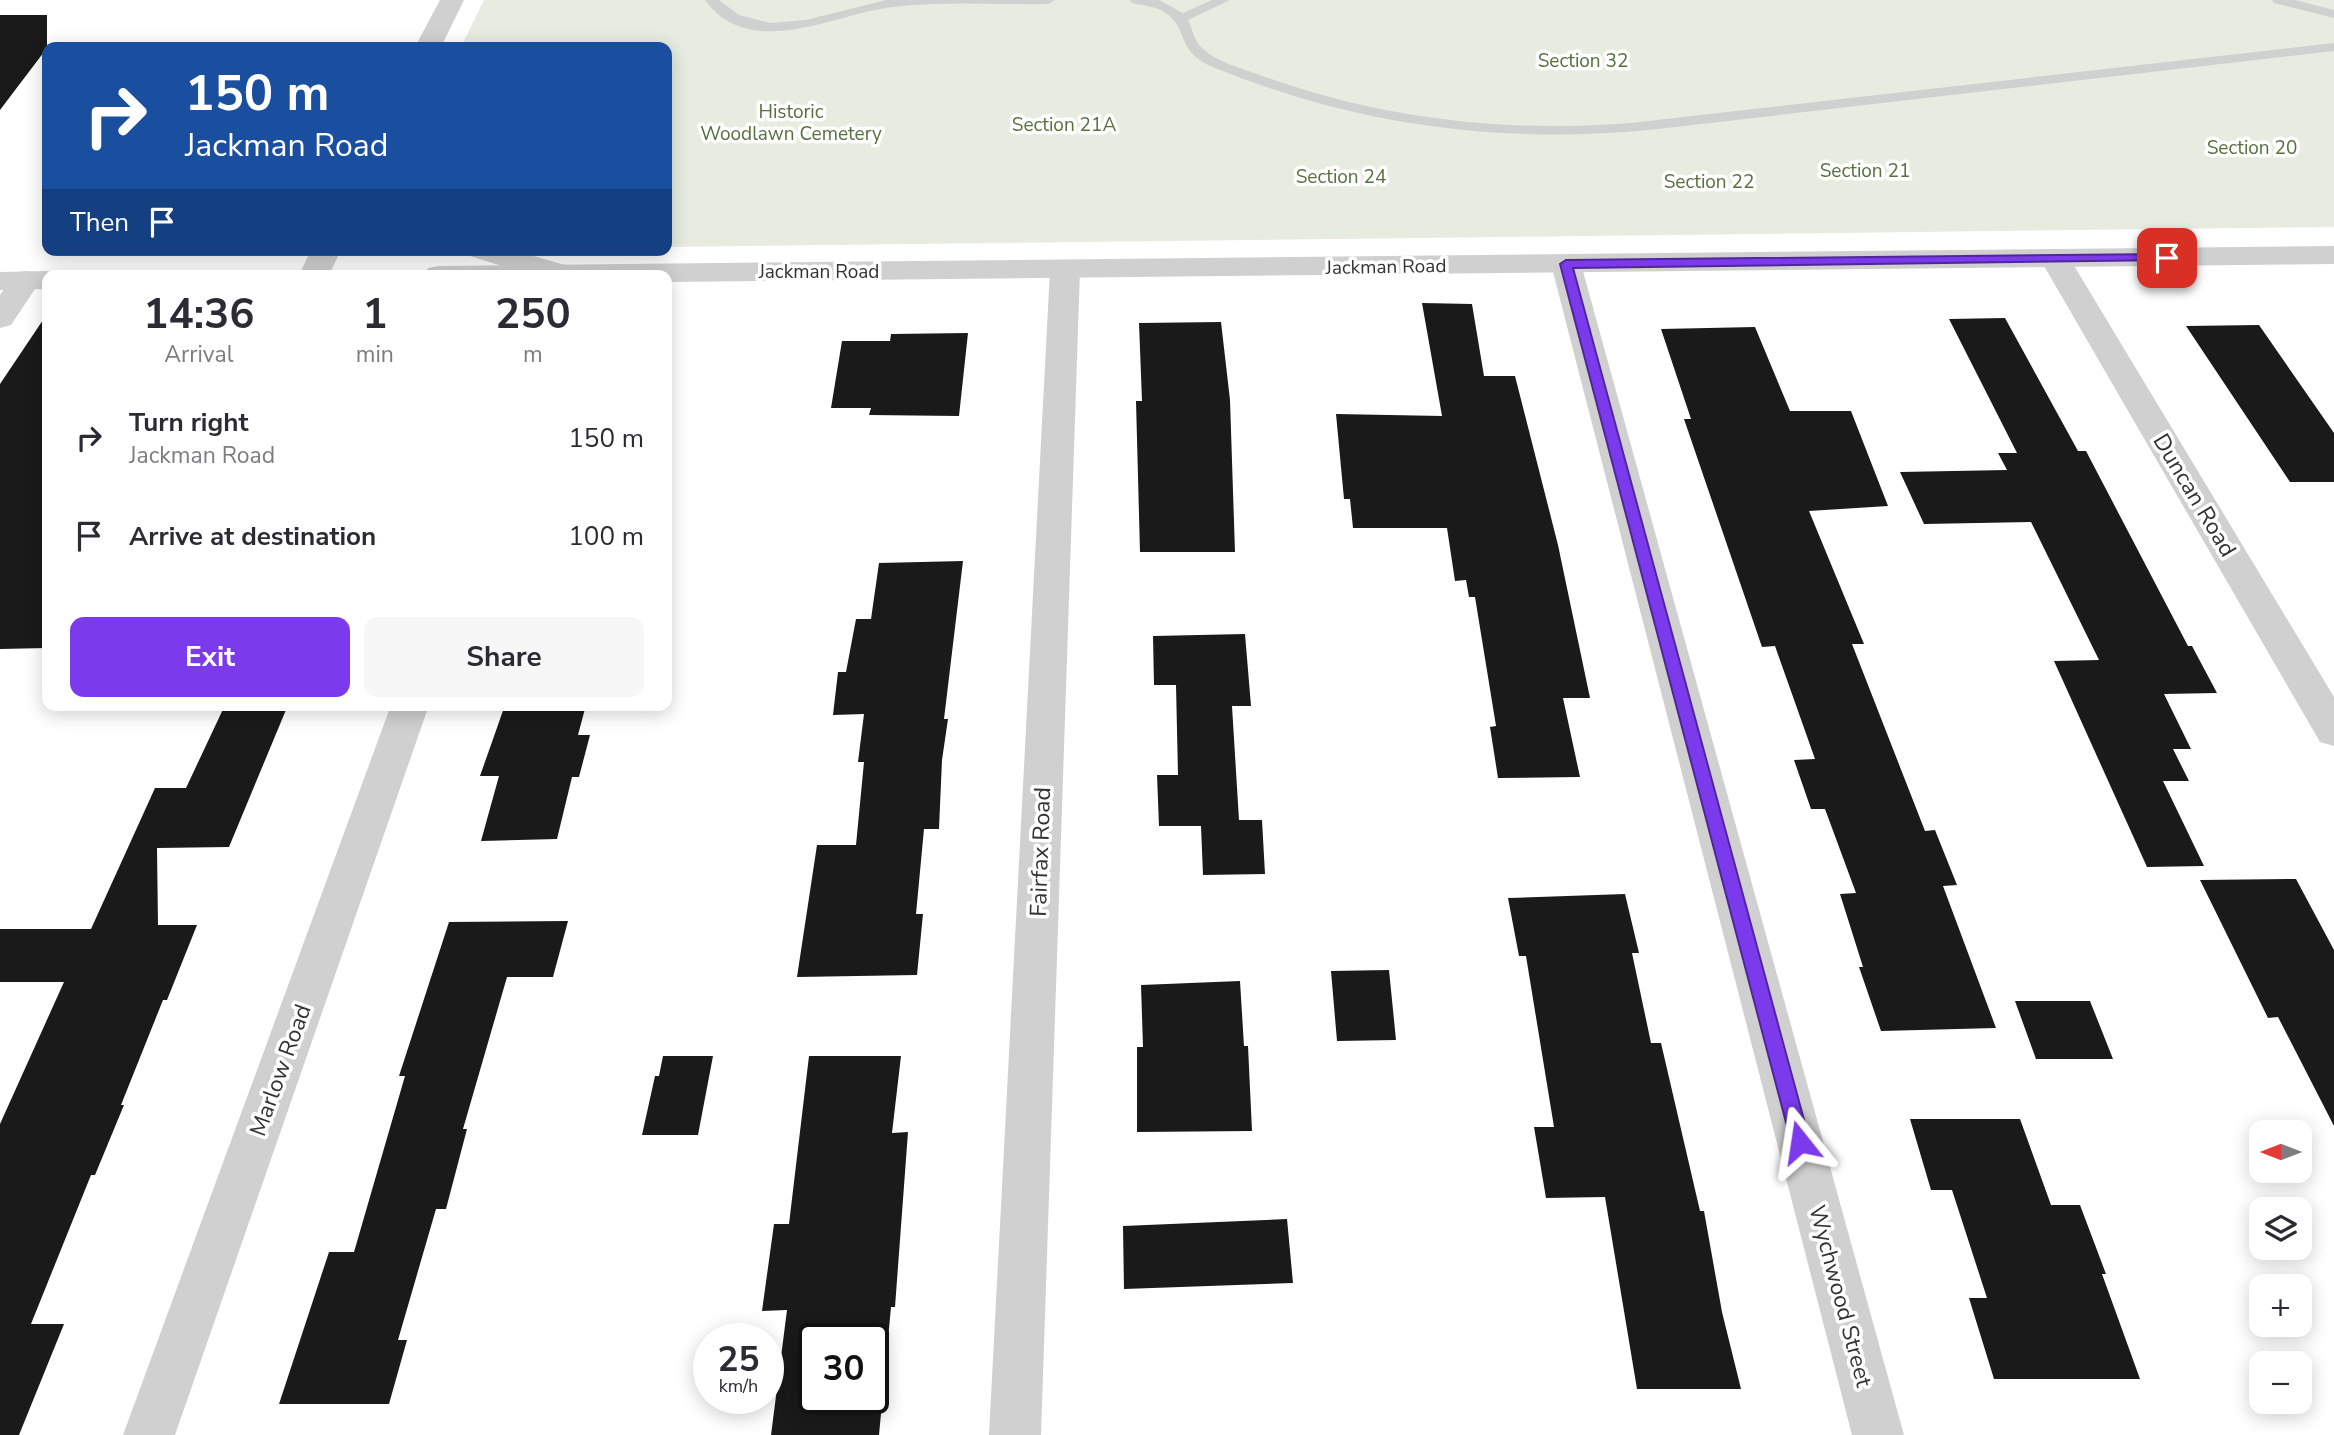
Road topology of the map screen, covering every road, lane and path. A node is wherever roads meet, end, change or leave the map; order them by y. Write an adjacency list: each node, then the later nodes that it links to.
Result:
1 (452, 0): 9 (street)
2 (712, 0): 3 (lane)
3 (1048, 0)
4 (1137, 0): 8 (lane)
5 (1223, 0): 8 (lane)
6 (2279, 0): 7 (lane)
7 (2334, 14)
8 (1180, 19): 10 (lane)
9 (431, 42)
10 (2334, 47)
11 (2334, 255): 13 (street, Jackman Road)
12 (501, 256): 15 (street)
13 (2055, 259): 14 (street, Jackman Road); 21 (street, Duncan Road)
14 (1566, 264): 16 (street, Jackman Road); 24 (street, Wychwood Street)
15 (550, 270)
16 (1065, 270): 17 (street, Jackman Road); 23 (street, Fairfax Road)
17 (672, 273)
18 (25, 280): 19 (street)
19 (0, 318)
20 (408, 711): 22 (street, Marlow Road)
21 (2334, 731)
22 (149, 1435)
23 (1015, 1435)
24 (1878, 1435)

